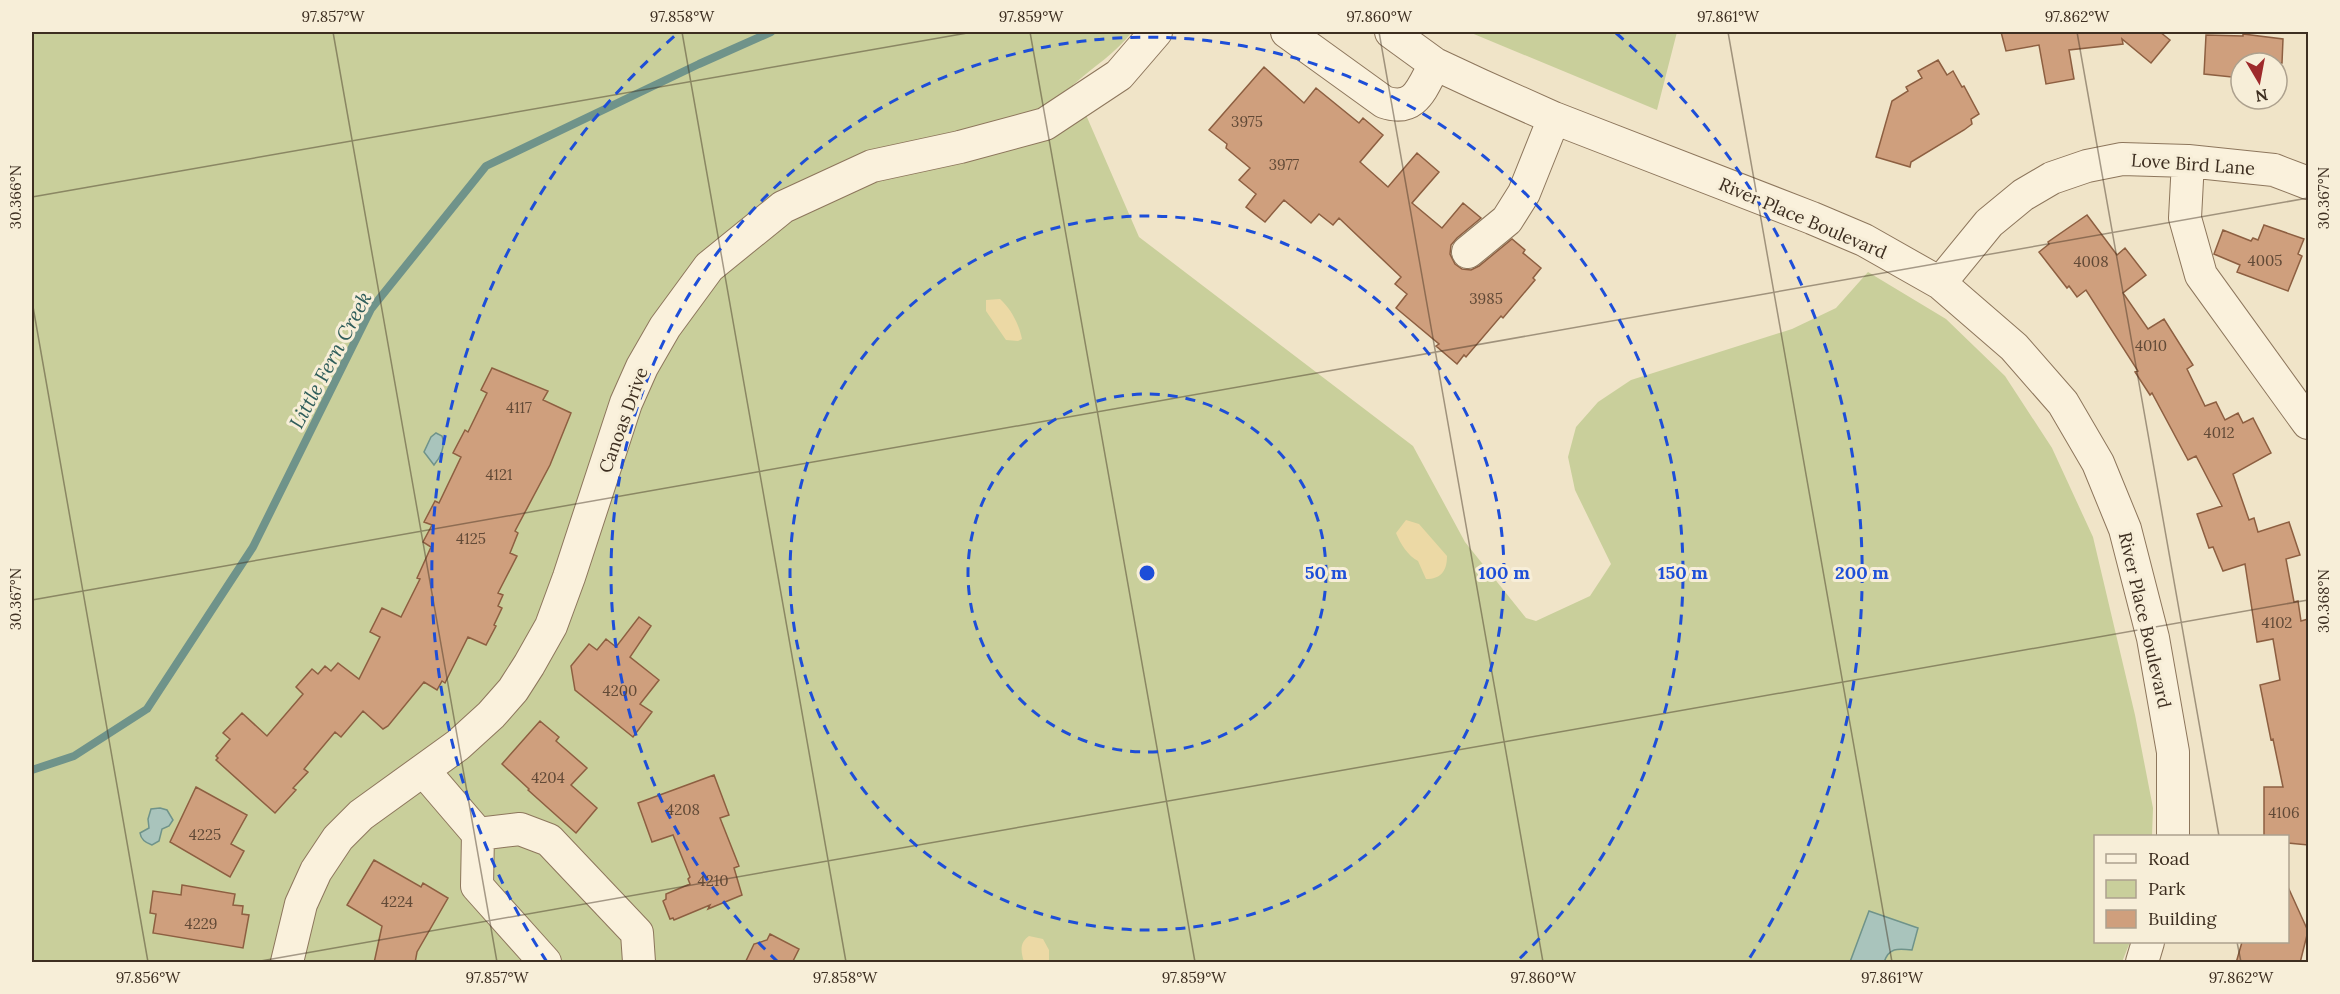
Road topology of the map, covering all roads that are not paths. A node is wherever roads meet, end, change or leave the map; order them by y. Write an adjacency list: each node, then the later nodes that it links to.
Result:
1 (1156, 32): 11 (street, Canoas Drive)
2 (1287, 32): 4 (street)
3 (1391, 32): 4 (street, River Place Boulevard)
4 (1435, 64): 5 (street, River Place Boulevard)
5 (1554, 118): 8 (street); 9 (street, River Place Boulevard)
6 (2188, 161): 7 (street, Love Bird Lane); 9 (street, Love Bird Lane); 10 (street)
7 (2308, 183)
8 (1468, 252)
9 (1940, 283): 13 (street, River Place Boulevard)
10 (2308, 423)
11 (424, 771): 12 (street); 15 (street, Canoas Drive)
12 (478, 834): 16 (street); 17 (street)
13 (2173, 835)
14 (2148, 943): 18 (street)
15 (287, 963)
16 (545, 963)
17 (639, 963)
18 (2142, 963)

